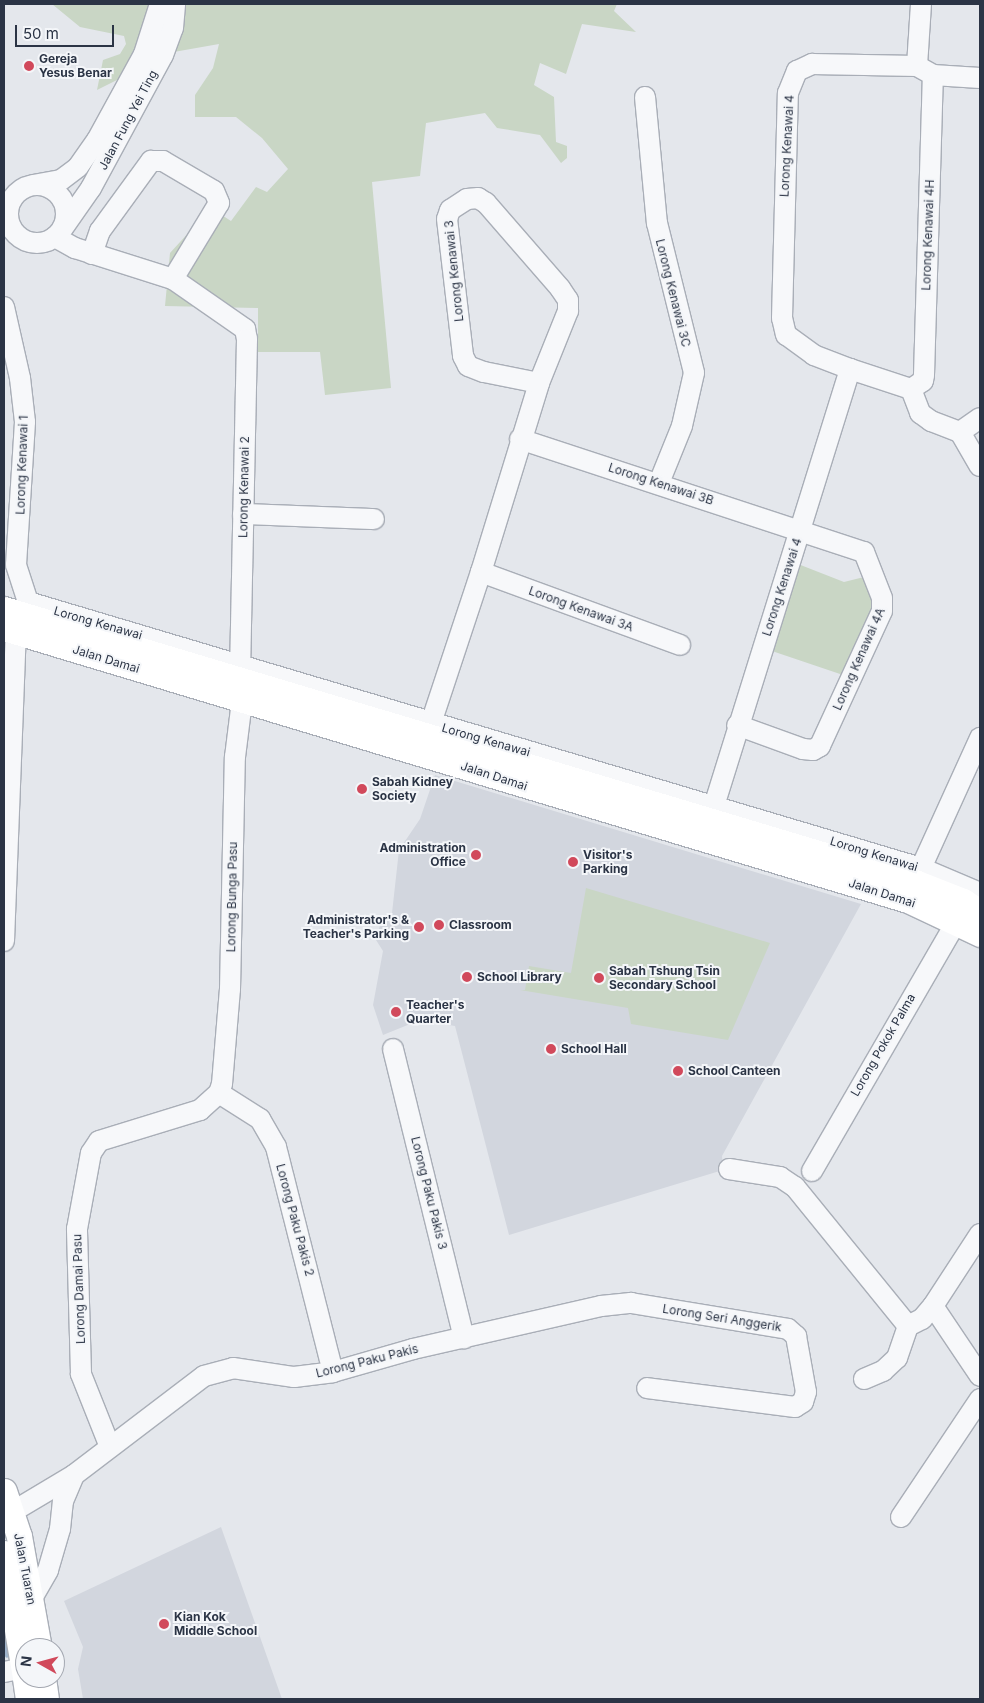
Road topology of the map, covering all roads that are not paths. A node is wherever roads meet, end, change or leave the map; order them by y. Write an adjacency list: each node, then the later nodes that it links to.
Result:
1 (160, 4): 4 (street, Jalan Fung Yei Ting)
2 (174, 4): 4 (street, Jalan Fung Yei Ting)
3 (921, 4): 5 (street, Lorong Kenawai 4H)
4 (160, 37): 8 (street, Jalan Fung Yei Ting); 10 (street, Jalan Fung Yei Ting)
5 (925, 70): 6 (street, Lorong Kenawai 4); 14 (street, Lorong Kenawai 4); 16 (street, Lorong Kenawai 4H)
6 (980, 78)
7 (645, 97): 21 (street, Lorong Kenawai 3C)
8 (33, 185): 9 (street); 10 (street)
9 (6, 221): 10 (street)
10 (59, 233): 11 (street, Lorong Kenawai 2)
11 (92, 254): 12 (street, Lorong Kenawai 2); 12 (street)
12 (173, 279): 22 (street, Lorong Kenawai 2)
13 (4, 307): 25 (street, Lorong Kenawai 1)
14 (850, 369): 16 (street, Lorong Kenawai 4); 24 (street, Lorong Kenawai 4)
15 (539, 383): 15 (street, Lorong Kenawai 3); 19 (street, Lorong Kenawai 3)
16 (911, 388): 18 (street)
17 (980, 418): 18 (street)
18 (960, 432): 20 (street)
19 (520, 440): 21 (street, Lorong Kenawai 3B); 26 (street, Lorong Kenawai 3)
20 (980, 466)
21 (659, 482): 24 (street, Lorong Kenawai 3B)
22 (243, 514): 23 (street); 30 (street, Lorong Kenawai 2)
23 (374, 519)
24 (801, 532): 33 (street, Lorong Kenawai 4); 33 (street, Lorong Kenawai 4A)
25 (10, 572): 30 (street, Lorong Kenawai)
26 (482, 572): 29 (street, Lorong Kenawai 3A); 32 (street, Lorong Kenawai 3)
27 (4, 609): 38 (main road, Jalan Damai)
28 (10, 630): 31 (main road, Jalan Damai); 41 (street)
29 (680, 645)
30 (240, 666): 32 (street, Lorong Kenawai)
31 (242, 701): 39 (main road, Jalan Damai); 43 (street, Lorong Bunga Pasu)
32 (430, 723): 35 (street, Lorong Kenawai)
33 (738, 725): 35 (street, Lorong Kenawai 4)
34 (980, 738): 36 (street)
35 (714, 806): 36 (street, Lorong Kenawai)
36 (921, 868): 37 (street, Lorong Kenawai)
37 (980, 893)
38 (980, 912)
39 (957, 921): 40 (main road, Jalan Damai); 45 (street, Lorong Pokok Palma)
40 (980, 934)
41 (4, 941)
42 (393, 1049): 50 (street, Lorong Paku Pakis 3)
43 (219, 1093): 51 (street, Lorong Paku Pakis 2); 56 (street, Lorong Damai Pasu)
44 (729, 1169): 49 (street)
45 (812, 1171)
46 (980, 1234): 48 (street)
47 (631, 1302): 50 (street, Lorong Paku Pakis); 54 (street, Lorong Seri Anggerik)
48 (933, 1306): 49 (street); 52 (street)
49 (908, 1326): 53 (street)
50 (464, 1338): 51 (street, Lorong Paku Pakis)
51 (333, 1372): 56 (street, Lorong Paku Pakis)
52 (980, 1376)
53 (864, 1380)
54 (647, 1388)
55 (980, 1400): 60 (street)
56 (110, 1447): 57 (street, Lorong Paku Pakis)
57 (74, 1475): 58 (street, Lorong Paku Pakis); 61 (street, Lorong Paku Pakis)
58 (33, 1499): 59 (street, Lorong Paku Pakis); 61 (street)
59 (8, 1501): 63 (main road, Jalan Tuaran); 64 (main road)
60 (901, 1517)
61 (60, 1529): 63 (street, Lorong Paku Pakis)
62 (4, 1553): 64 (main road, Jalan Tuaran)
63 (31, 1600): 66 (main road, Jalan Tuaran)
64 (17, 1627): 65 (main road, Jalan Tuaran)
65 (19, 1638)
66 (37, 1638)
67 (36, 1688): 68 (main road, Jalan Tuaran)
68 (46, 1699)

